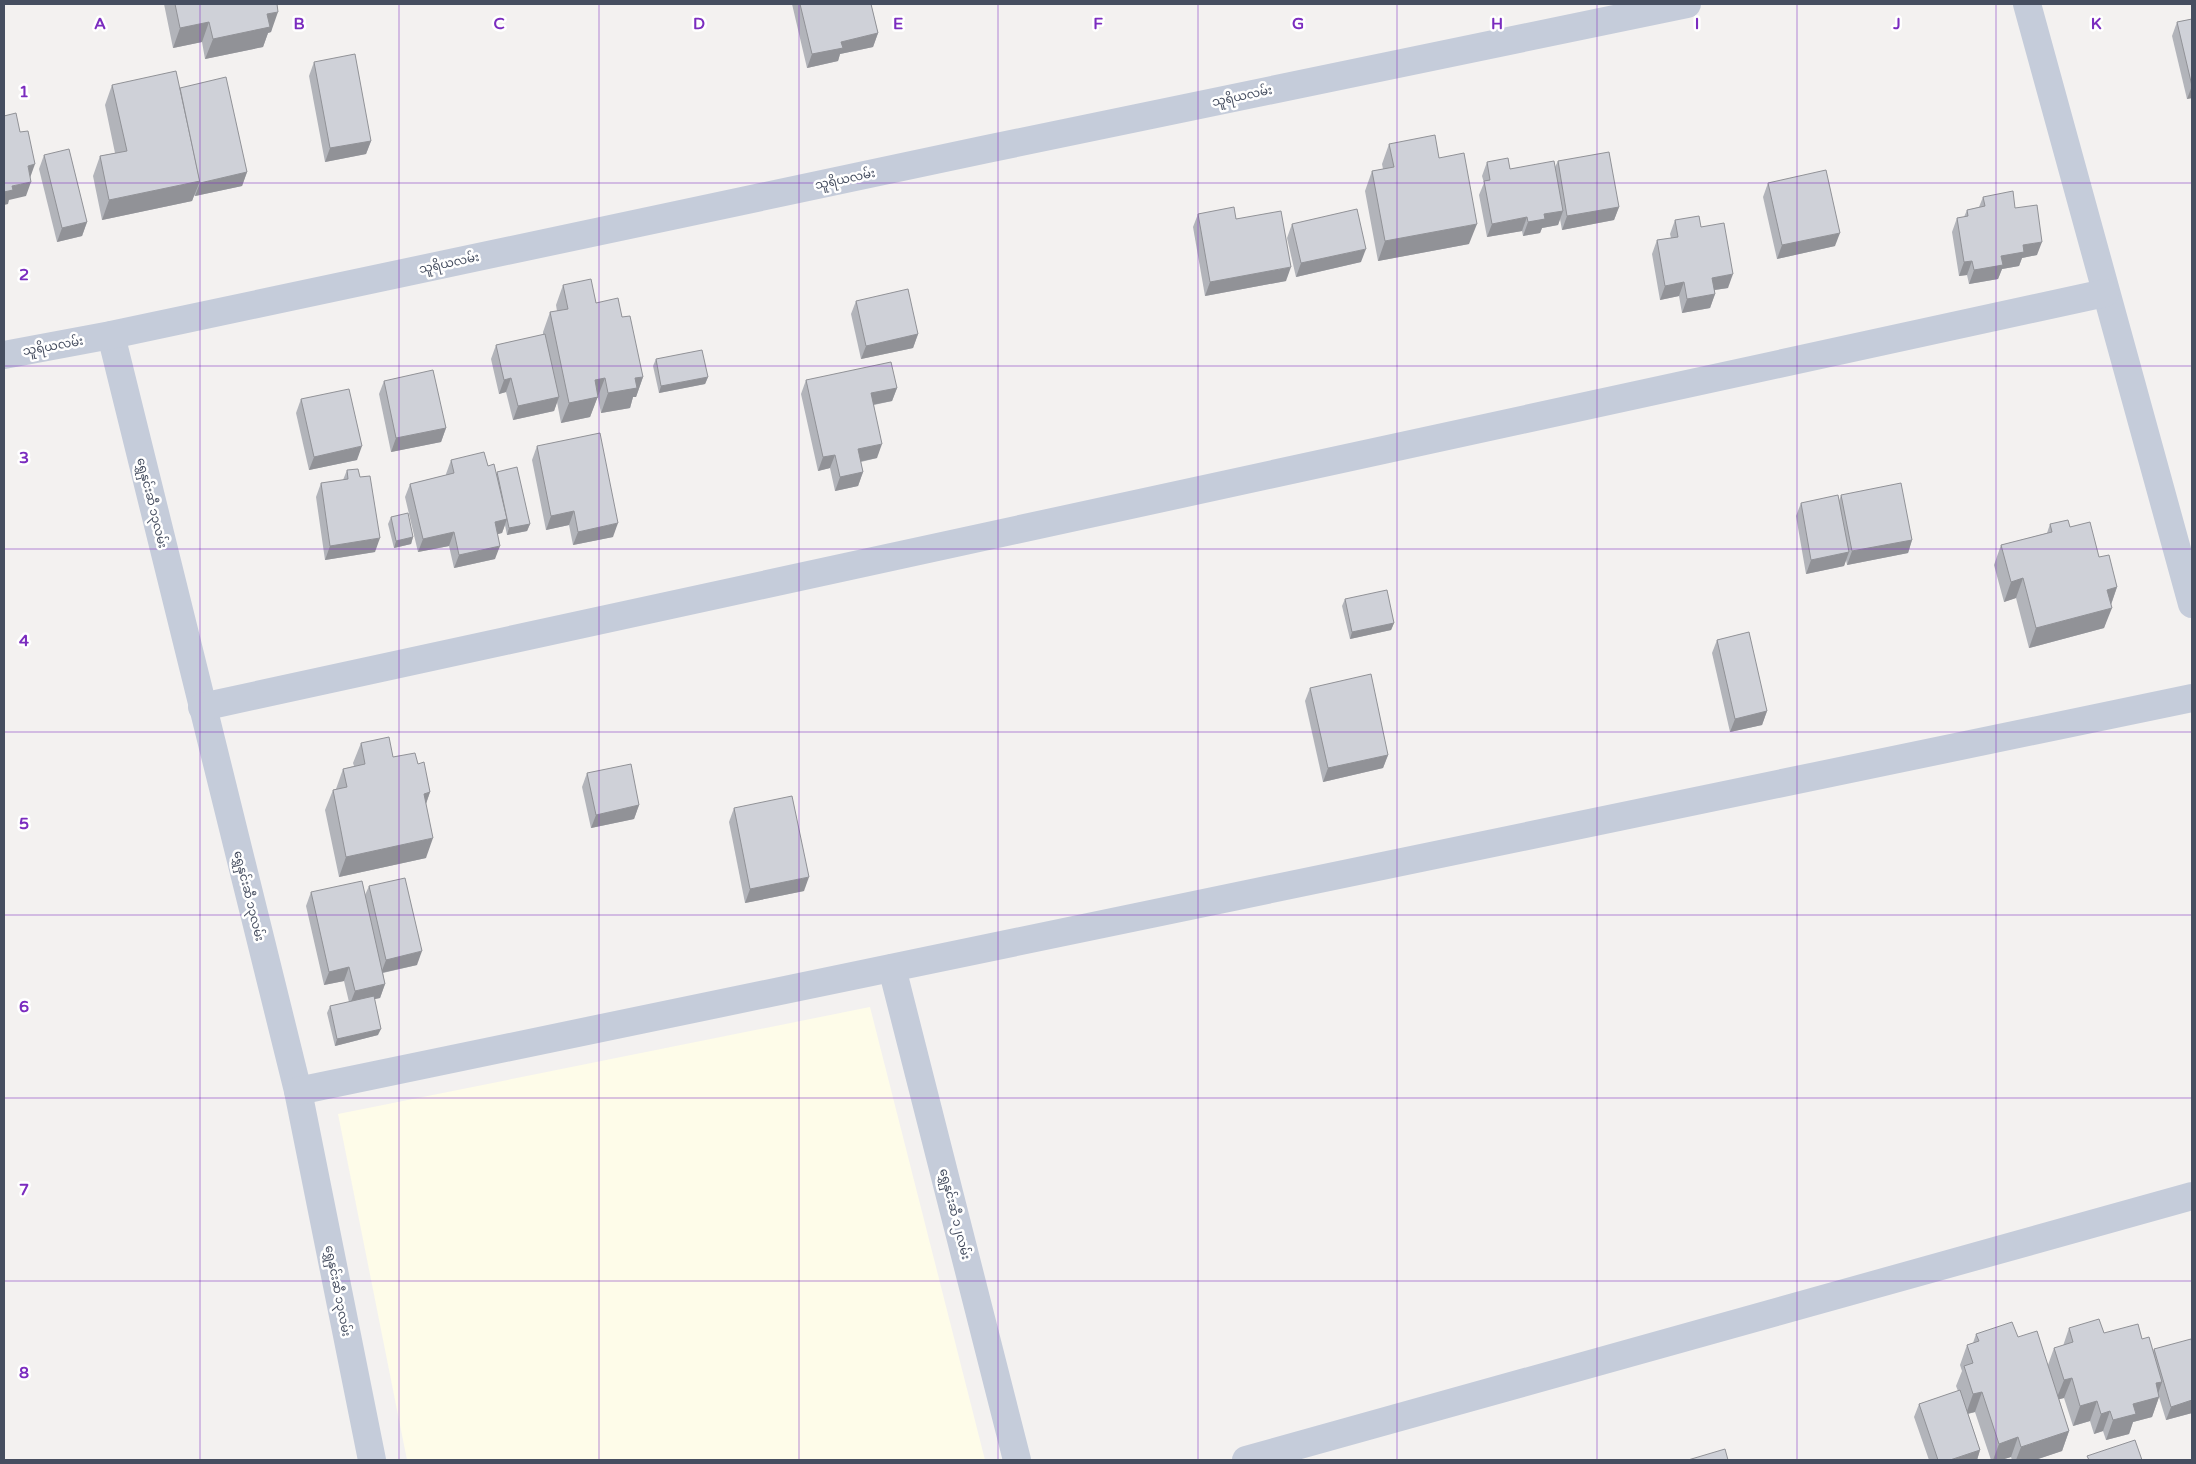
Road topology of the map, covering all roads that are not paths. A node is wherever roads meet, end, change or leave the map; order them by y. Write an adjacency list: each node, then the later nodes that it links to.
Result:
1 (1687, 4): 4 (street, သူရိယလမ်း)
2 (2027, 4): 3 (street)
3 (2105, 293): 6 (street); 8 (street)
4 (111, 335): 5 (street, သူရိယလမ်း); 8 (street, ရွှေနှင်းဆီ ၁၃လမ်း)
5 (4, 355)
6 (2192, 604)
7 (2192, 698): 9 (street)
8 (202, 707): 10 (street, ရွှေနှင်းဆီ ၁၃လမ်း)
9 (892, 968): 10 (street); 13 (street, ရွှေနှင်းဆီ ၁၂လမ်း)
10 (298, 1091): 12 (street, ရွှေနှင်းဆီ ၁၃လမ်း)
11 (2192, 1196): 14 (street)
12 (372, 1460)
13 (1017, 1460)
14 (1246, 1460)

